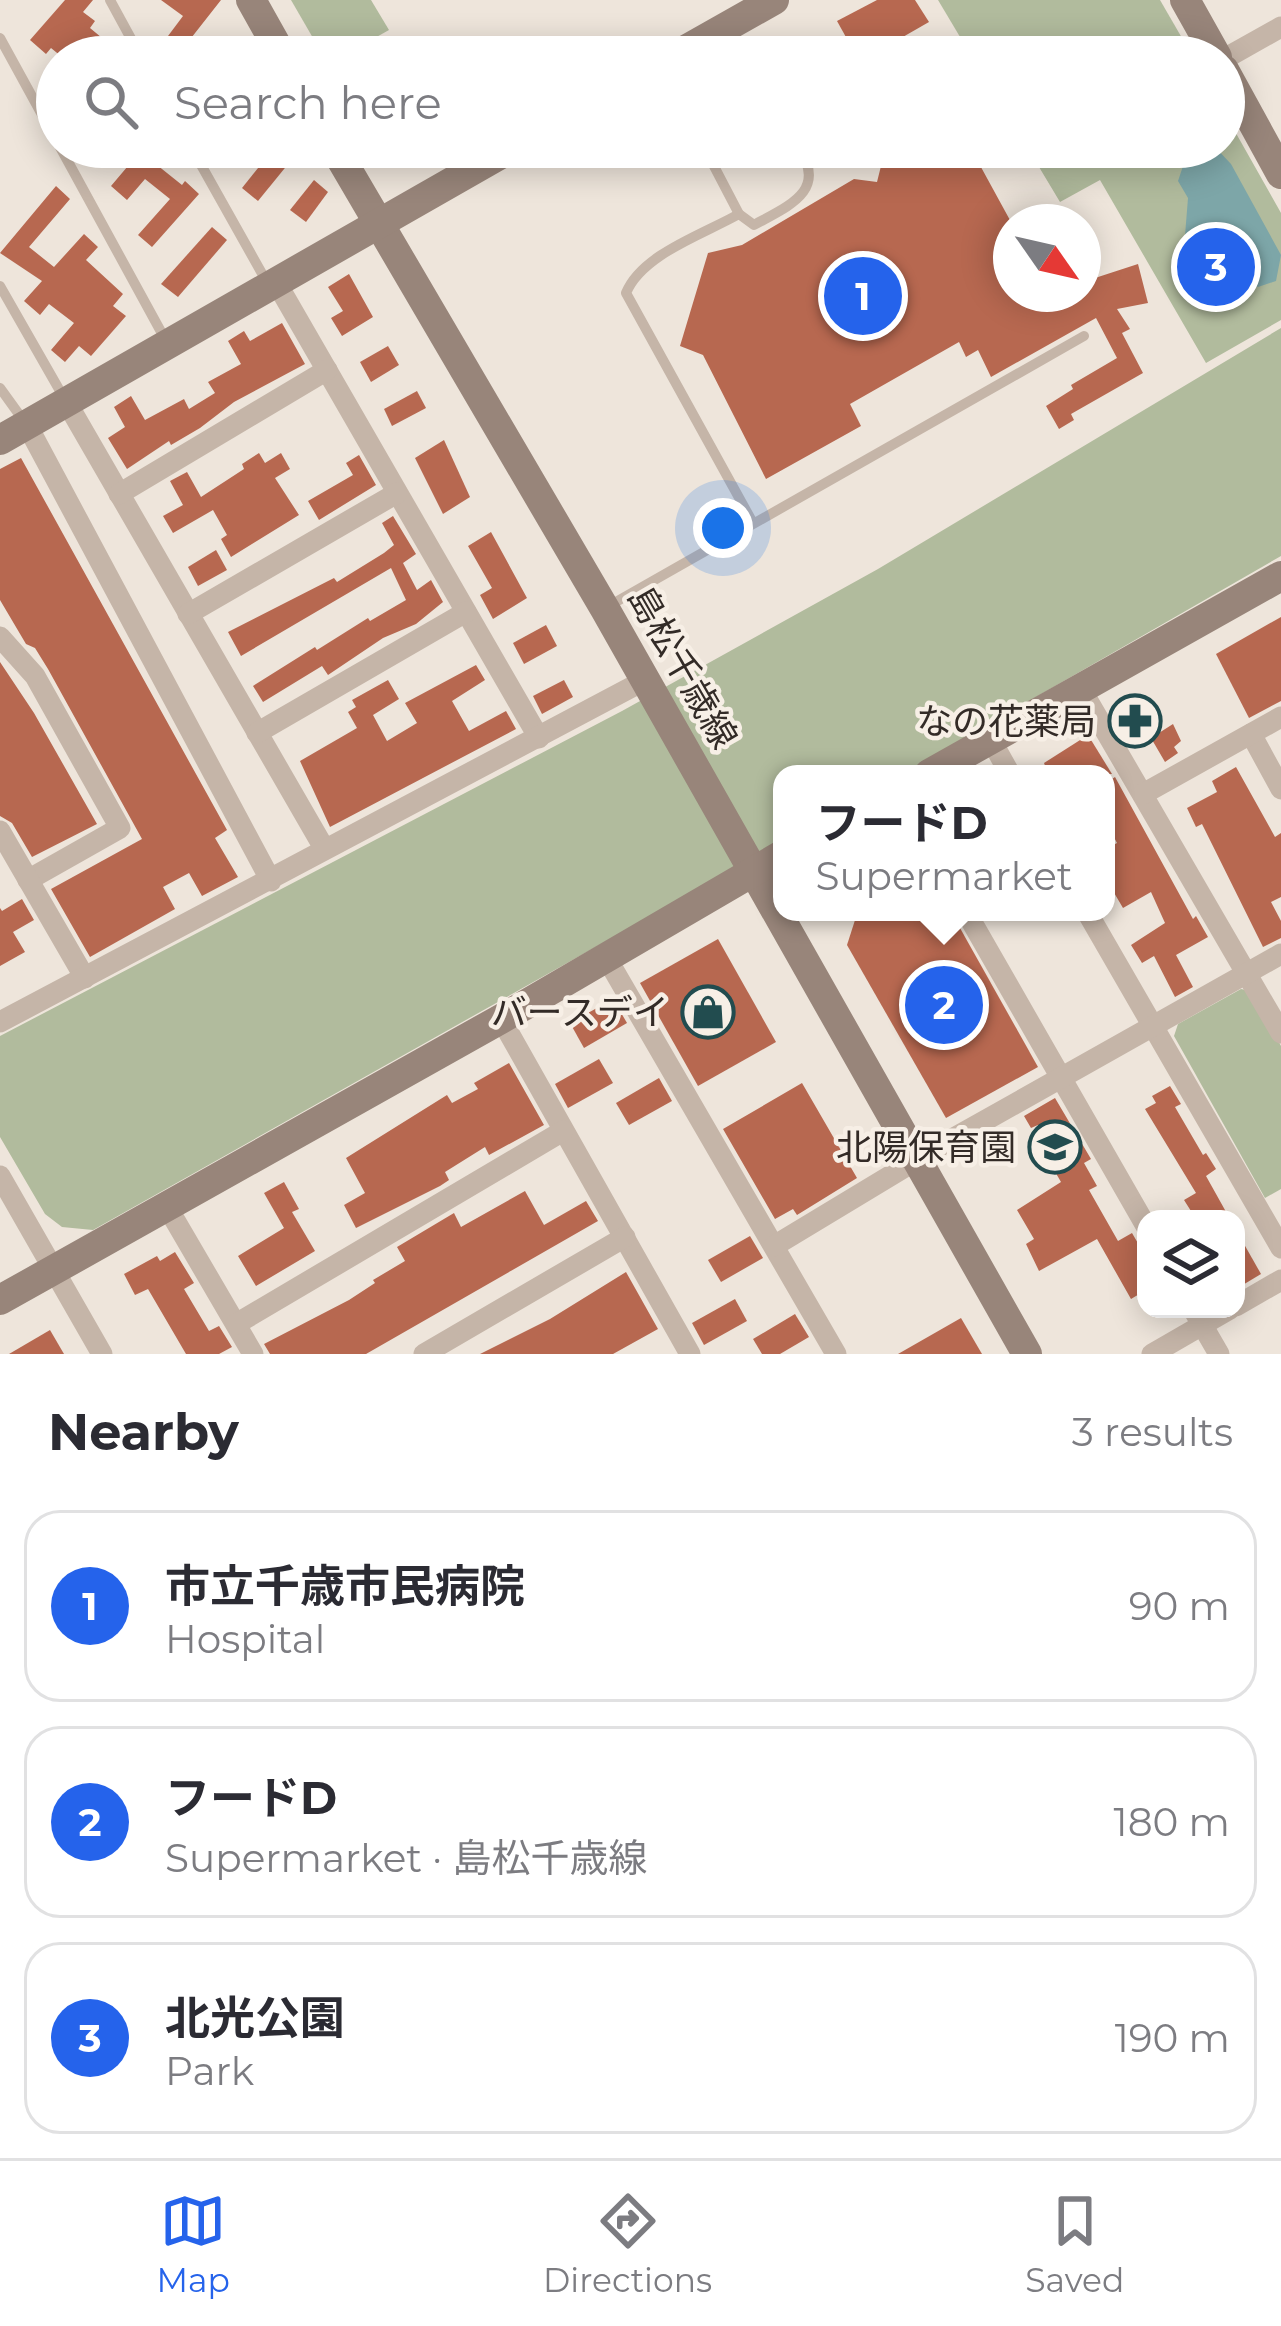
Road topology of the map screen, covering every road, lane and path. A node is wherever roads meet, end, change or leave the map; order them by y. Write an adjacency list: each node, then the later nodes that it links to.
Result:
1 (110, 0): 7 (lane)
2 (251, 0): 8 (street)
3 (774, 0): 5 (street)
4 (1185, 0): 11 (street)
5 (727, 27): 9 (street); 10 (lane)
6 (1281, 27): 13 (street)
7 (130, 36)
8 (272, 36)
9 (711, 36)
10 (732, 36)
11 (1207, 36)
12 (0, 38): 14 (lane)
13 (1245, 45)
14 (36, 104)
15 (1245, 108): 22 (street)
16 (71, 168): 28 (lane)
17 (203, 168): 25 (lane)
18 (346, 168): 24 (street, 島松千歳線)
19 (477, 168): 24 (street)
20 (715, 168): 23 (lane)
21 (810, 168): 23 (lane)
22 (1281, 174)
23 (739, 214): 35 (lane)
24 (378, 224): 25 (street); 37 (street, 島松千歳線)
25 (272, 284): 28 (street); 29 (street)
26 (0, 286): 31 (lane)
27 (1084, 336): 35 (lane)
28 (168, 344): 31 (street)
29 (327, 370): 33 (street); 34 (street)
30 (0, 388): 32 (lane)
31 (67, 403): 32 (street); 34 (street)
32 (13, 433): 57 (street)
33 (398, 493): 38 (street); 39 (street)
34 (119, 494): 39 (street)
35 (753, 523): 37 (lane)
36 (1281, 576): 42 (street)
37 (605, 609): 41 (street, 島松千歳線)
38 (466, 612): 44 (street); 46 (street)
39 (188, 614): 44 (street)
40 (0, 637): 56 (street)
41 (645, 680): 46 (street); 55 (street, 島松千歳線)
42 (1082, 689): 47 (street); 51 (street)
43 (1281, 717): 45 (street)
44 (257, 733): 53 (street)
45 (1251, 734): 50 (street); 51 (street)
46 (539, 738): 53 (street)
47 (991, 740): 48 (street); 49 (street)
48 (945, 765)
49 (1005, 765)
50 (1281, 789)
51 (1143, 794): 64 (street)
52 (0, 831): 56 (street)
53 (324, 848): 57 (street)
54 (773, 860): 55 (street)
55 (754, 871): 58 (street, 島松千歳線); 63 (street)
56 (28, 880): 65 (street)
57 (271, 881): 65 (street)
58 (773, 904)
59 (782, 921): 72 (street, 島松千歳線)
60 (971, 921): 70 (street)
61 (1093, 921): 68 (street)
62 (1281, 954): 64 (street)
63 (606, 957): 66 (street); 77 (street)
64 (1247, 973): 68 (street); 69 (street)
65 (86, 978): 67 (street)
66 (501, 1019): 71 (street); 74 (street)
67 (0, 1022)
68 (1151, 1026): 70 (street); 78 (street)
69 (1281, 1033)
70 (1061, 1077): 72 (street); 75 (street)
71 (563, 1131): 76 (street); 85 (street)
72 (918, 1159): 77 (street); 92 (street, 島松千歳線)
73 (0, 1176): 79 (street)
74 (166, 1205): 79 (street); 85 (street)
75 (1137, 1210)
76 (625, 1237): 86 (street); 89 (street)
77 (774, 1246): 91 (street)
78 (1281, 1248)
79 (54, 1269): 81 (street); 87 (street)
80 (1281, 1280): 82 (street)
81 (0, 1300)
82 (1245, 1300)
83 (1197, 1318): 93 (street)
84 (1199, 1318): 94 (street)
85 (236, 1324): 88 (street)
86 (686, 1348): 90 (street)
87 (102, 1354)
88 (253, 1354)
89 (424, 1354)
90 (662, 1354)
91 (836, 1354)
92 (1027, 1354)
93 (1152, 1354)
94 (1219, 1354)

